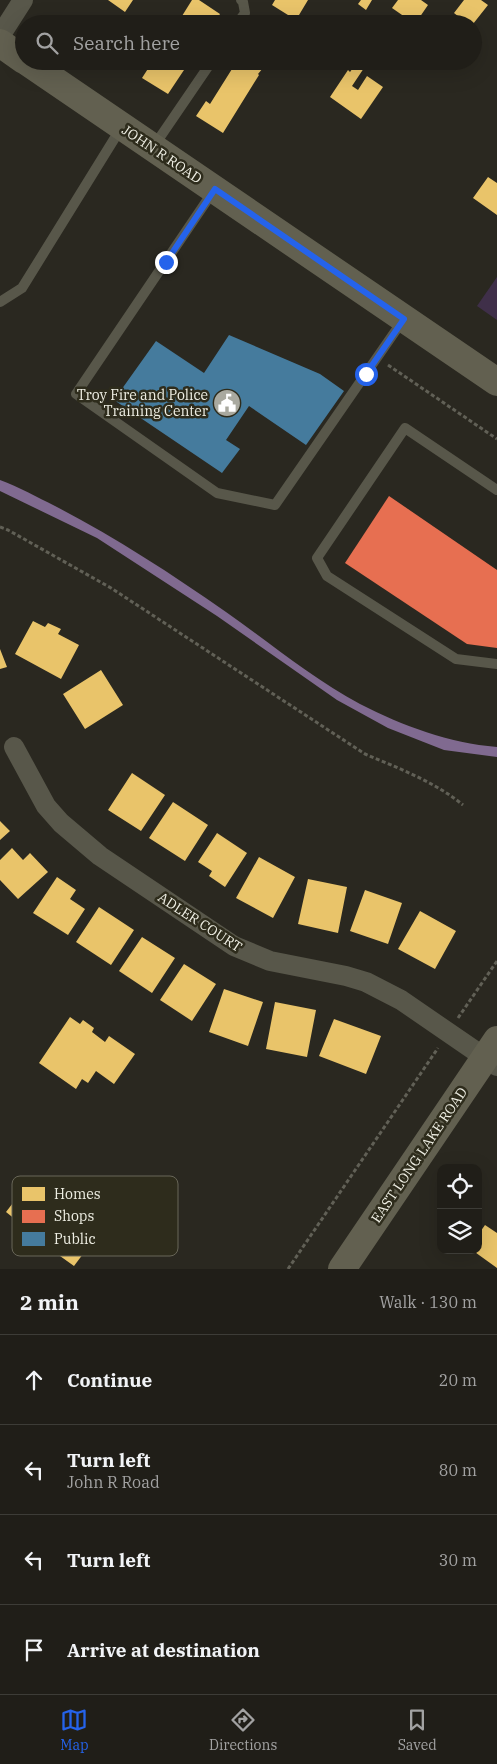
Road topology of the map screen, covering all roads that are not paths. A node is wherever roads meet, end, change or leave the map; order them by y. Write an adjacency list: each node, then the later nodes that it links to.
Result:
1 (24, 0): 4 (street)
2 (241, 0): 3 (lane)
3 (244, 15)
4 (0, 36)
5 (0, 43): 6 (main road, JOHN R ROAD)
6 (15, 53)
7 (40, 70): 9 (main road, JOHN R ROAD)
8 (206, 70): 10 (lane)
9 (121, 126): 10 (main road, JOHN R ROAD); 12 (lane)
10 (153, 147): 11 (main road, JOHN R ROAD)
11 (215, 189): 13 (main road, JOHN R ROAD); 13 (lane)
12 (0, 302)
13 (404, 319): 14 (main road, JOHN R ROAD)
14 (497, 382)
15 (497, 490): 16 (lane)
16 (497, 664)
17 (14, 747): 18 (street, ADLER COURT)
18 (493, 1055): 19 (main road, EAST LONG LAKE ROAD)
19 (342, 1269)

